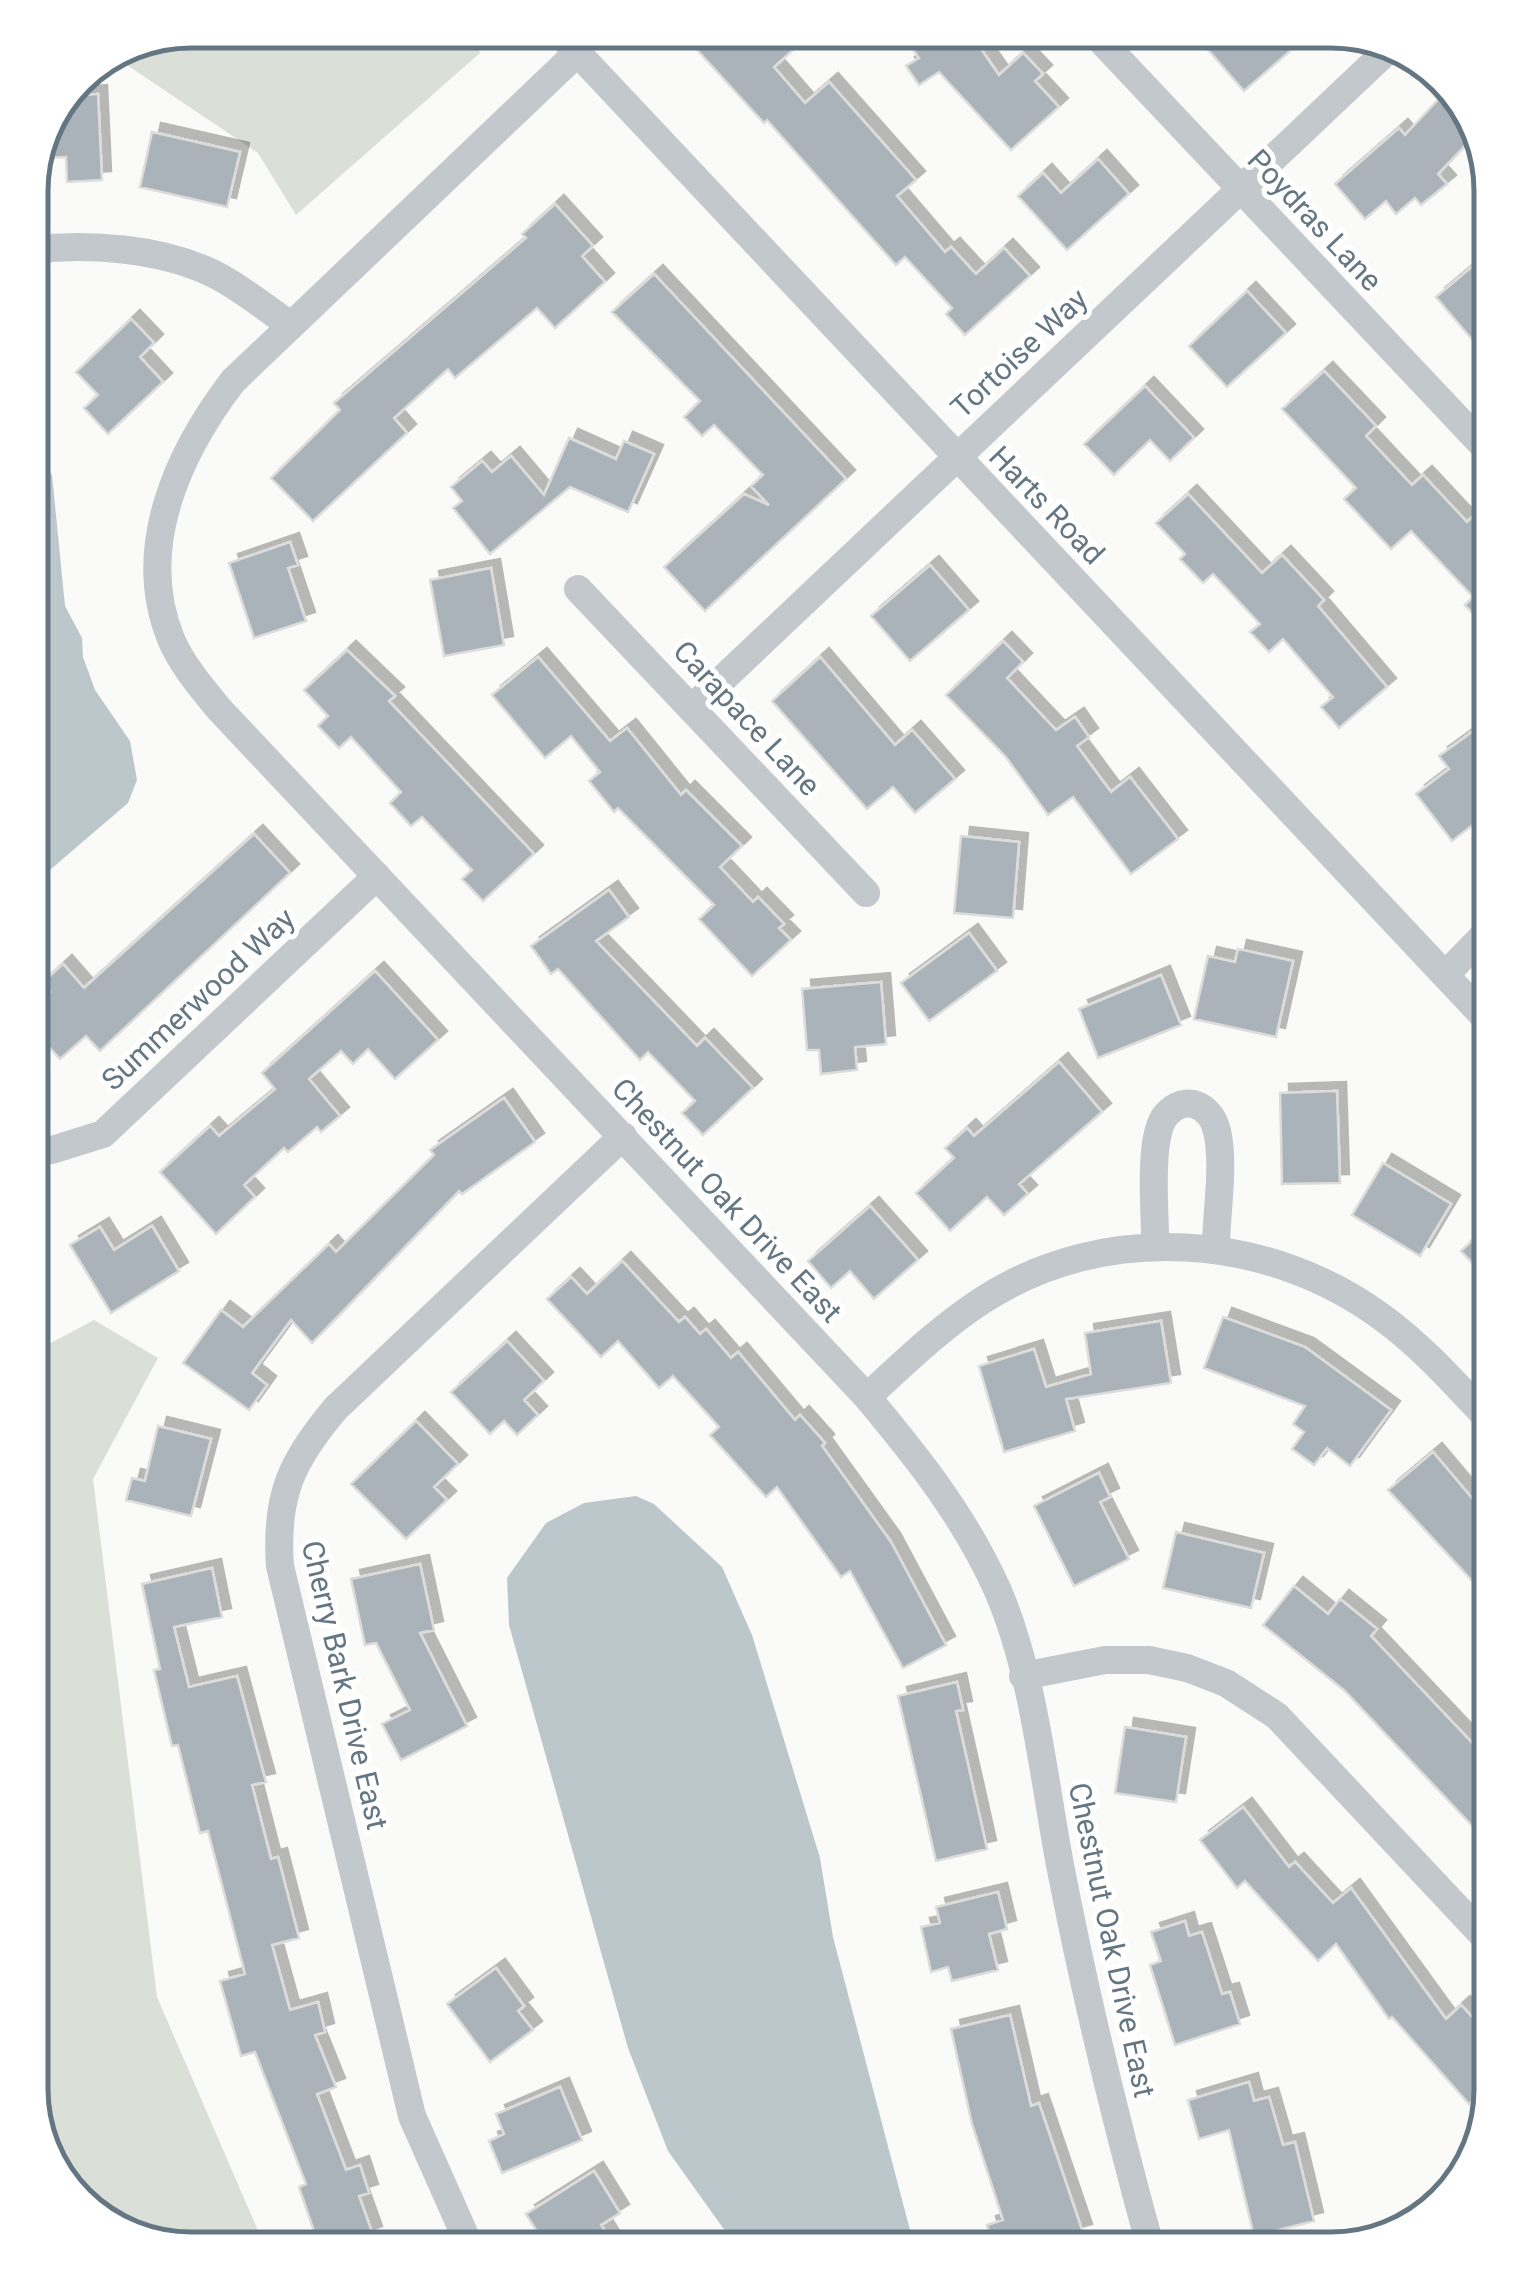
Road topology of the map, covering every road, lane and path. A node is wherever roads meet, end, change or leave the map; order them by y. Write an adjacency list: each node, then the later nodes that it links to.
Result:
1 (573, 48): 3 (street, Harts Road)
2 (1107, 48): 5 (street, Poydras Lane)
3 (577, 52): 7 (street, Chestnut Oak Drive East); 9 (street, Harts Road)
4 (1381, 56): 5 (street, Tortoise Way)
5 (1242, 189): 8 (street, Poydras Lane); 9 (street, Tortoise Way)
6 (48, 250): 7 (street)
7 (289, 324): 12 (street, Chestnut Oak Drive East)
8 (1474, 435)
9 (956, 456): 11 (street, Tortoise Way); 15 (street, Harts Road)
10 (578, 589): 11 (street, Carapace Lane)
11 (693, 707): 13 (street, Carapace Lane)
12 (377, 876): 17 (street, Chestnut Oak Drive East); 18 (street, Summerwood Way)
13 (866, 893)
14 (1474, 945): 15 (street)
15 (1444, 974): 16 (street, Harts Road)
16 (1474, 1006)
17 (623, 1136): 21 (street, Chestnut Oak Drive East); 25 (street, Cherry Bark Drive East)
18 (52, 1150)
19 (1155, 1246): 20 (street); 20 (street); 21 (street)
20 (1216, 1248): 22 (street)
21 (867, 1397): 23 (street, Chestnut Oak Drive East)
22 (1474, 1404)
23 (1023, 1676): 24 (street); 26 (street, Chestnut Oak Drive East)
24 (1474, 1927)
25 (463, 2231)
26 (1147, 2232)

